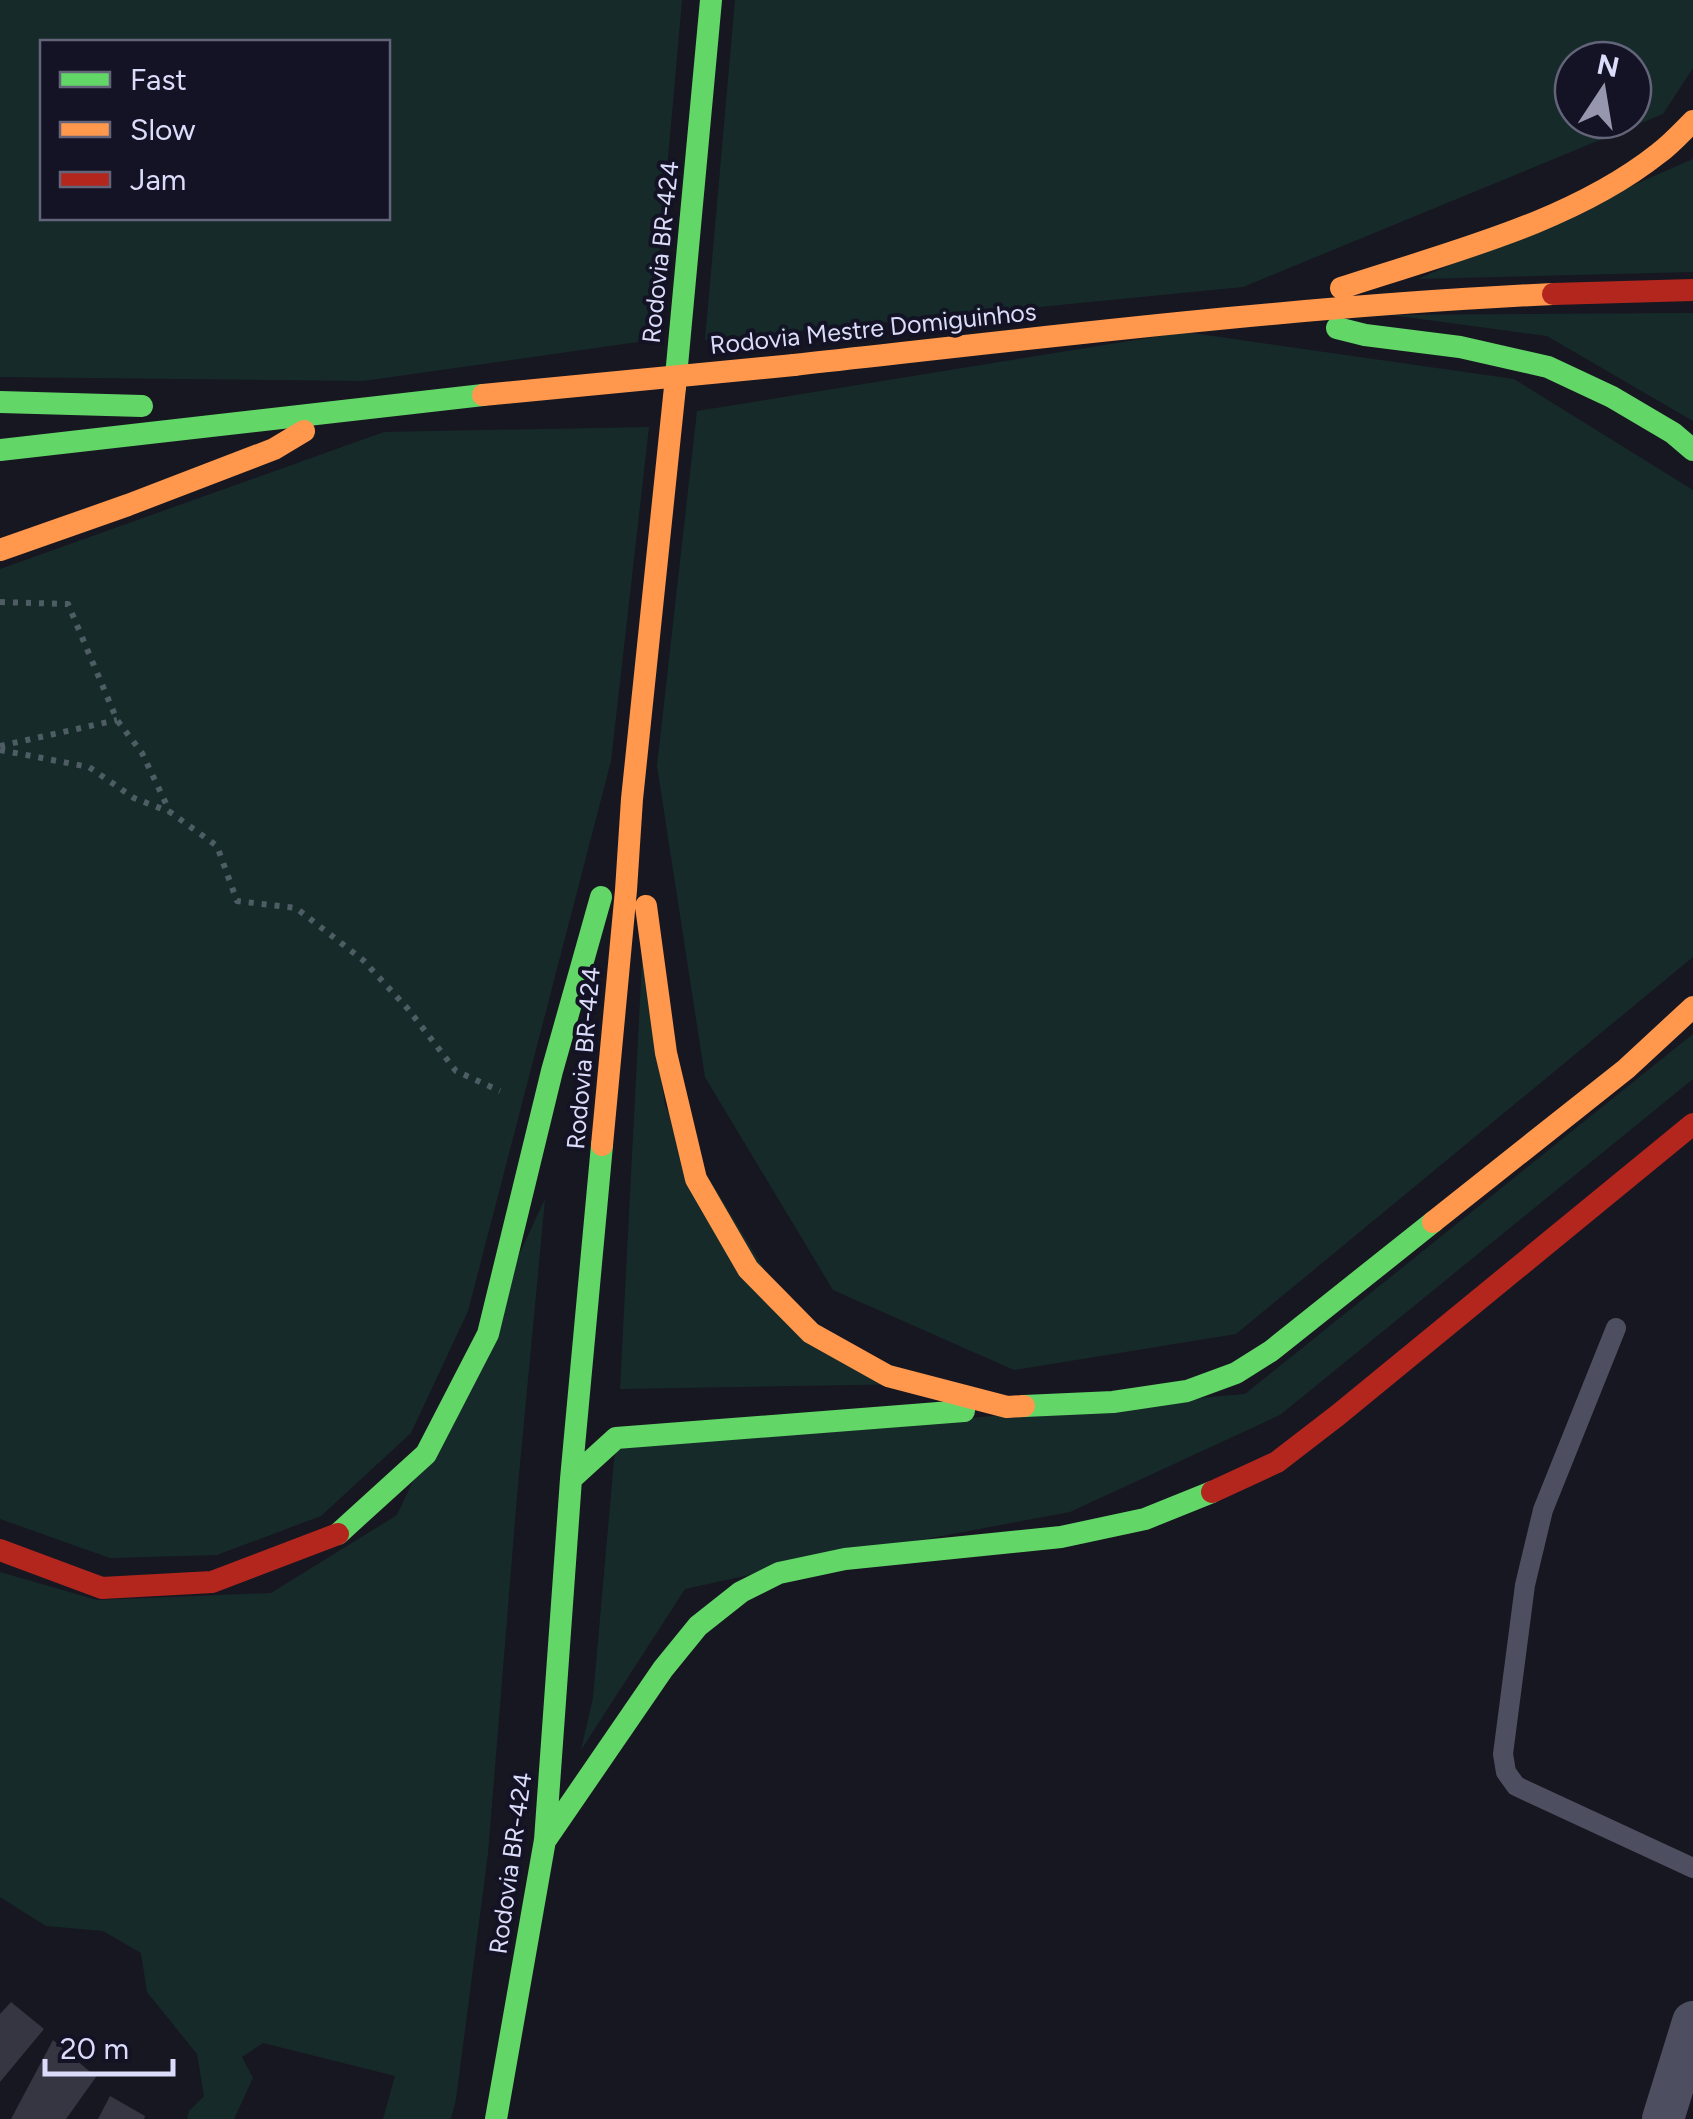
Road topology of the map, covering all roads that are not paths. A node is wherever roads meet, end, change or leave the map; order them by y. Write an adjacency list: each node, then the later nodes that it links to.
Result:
1 (711, 0): 10 (main road, Rodovia BR-424)
2 (1693, 121): 4 (main road)
3 (1693, 290): 4 (main road, Rodovia Mestre Domiguinhos)
4 (1272, 312): 6 (main road, Rodovia Mestre Domiguinhos, bridge); 8 (main road)
5 (0, 402): 6 (main road)
6 (335, 412): 7 (main road, Rodovia Mestre Domiguinhos); 9 (main road)
7 (0, 450)
8 (1693, 450)
9 (0, 550)
10 (632, 799): 14 (main road); 15 (main road, Rodovia BR-424); 16 (main road)
11 (1693, 1007): 14 (main road)
12 (1693, 1124): 17 (main road)
13 (1616, 1328): 18 (lane)
14 (1007, 1408): 15 (main road)
15 (571, 1479): 17 (main road, Rodovia BR-424)
16 (0, 1550)
17 (545, 1840): 20 (main road, Rodovia BR-424)
18 (1693, 1868)
19 (1693, 2022): 21 (street)
20 (496, 2119)
21 (1663, 2119)

